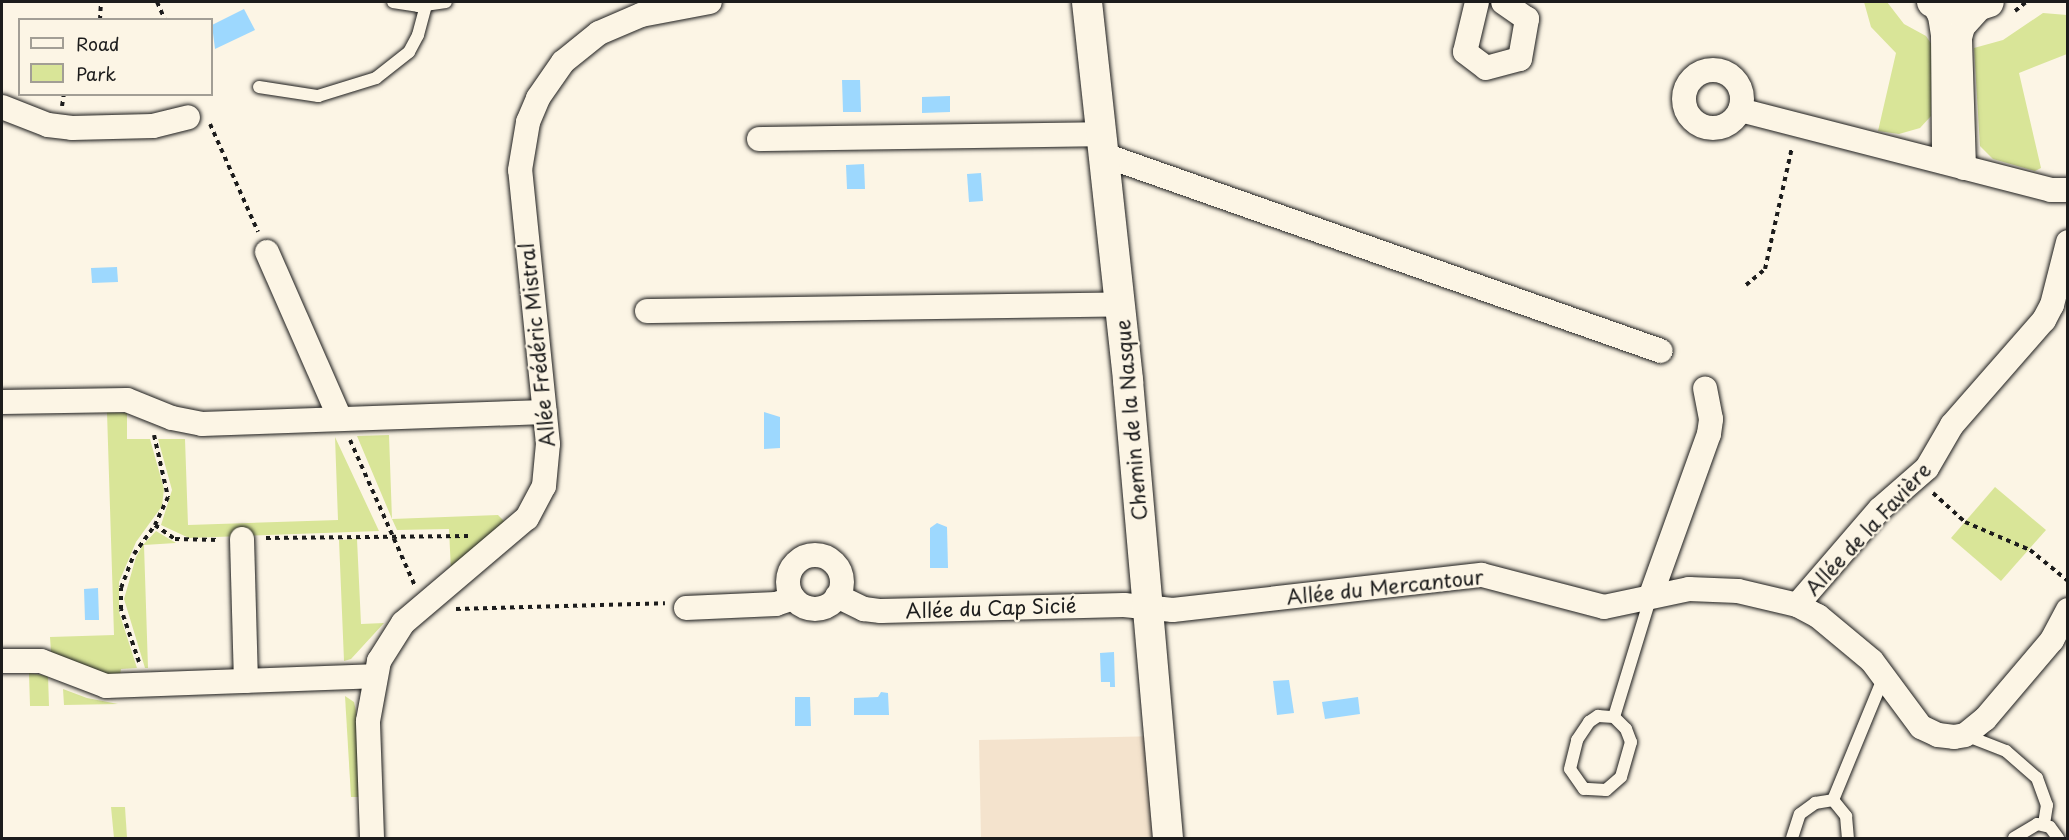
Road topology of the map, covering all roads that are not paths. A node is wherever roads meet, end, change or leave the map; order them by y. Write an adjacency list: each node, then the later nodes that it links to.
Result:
1 (393, 2): 9 (lane)
2 (446, 2): 9 (lane)
3 (710, 2): 25 (street, Allée Frédéric Mistral)
4 (1087, 2): 15 (street, Chemin de la Nasque)
5 (1477, 2): 6 (street)
6 (1503, 2)
7 (1932, 2): 8 (street); 16 (street)
8 (1986, 3): 16 (street)
9 (426, 6): 10 (lane)
10 (259, 87)
11 (2, 107): 13 (street)
12 (1740, 110): 16 (street)
13 (198, 116)
14 (759, 139): 15 (street)
15 (1103, 144): 20 (street, Chemin de la Nasque); 22 (street)
16 (1954, 165): 17 (street)
17 (2067, 190)
18 (2067, 242): 31 (street, Allée de la Favière)
19 (267, 252): 26 (street)
20 (1120, 304): 21 (street); 32 (street, Chemin de la Nasque)
21 (647, 311)
22 (1661, 351)
23 (1705, 389): 28 (street)
24 (2, 402): 26 (street)
25 (545, 412): 26 (street); 37 (street, Allée Frédéric Mistral)
26 (340, 418)
27 (242, 539): 38 (street)
28 (1652, 595): 31 (street, Allée du Mercantour); 32 (street, Allée du Mercantour); 39 (lane)
29 (837, 596): 30 (street); 30 (street); 32 (street, Allée du Cap Sicié)
30 (793, 598): 33 (street)
31 (1797, 605): 36 (street, Allée du Mercantour)
32 (1149, 607): 44 (street, Chemin de la Nasque)
33 (686, 608)
34 (2067, 610): 40 (street)
35 (2, 661): 38 (street)
36 (1884, 674): 40 (street, Allée du Mercantour); 41 (lane)
37 (373, 676): 38 (street); 43 (street, Allée Frédéric Mistral)
38 (246, 681)
39 (1614, 717): 39 (lane)
40 (1965, 735): 42 (lane, Allée du Mercantour)
41 (1833, 801): 45 (lane); 46 (lane)
42 (2044, 824): 47 (lane); 48 (lane)
43 (372, 838)
44 (1168, 838)
45 (1792, 838)
46 (1848, 838)
47 (2014, 838)
48 (2058, 838)

